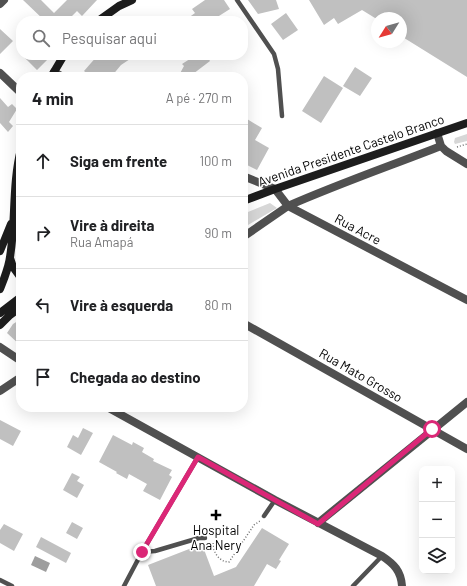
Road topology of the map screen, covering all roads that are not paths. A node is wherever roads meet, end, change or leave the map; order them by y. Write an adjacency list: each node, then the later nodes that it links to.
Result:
1 (4, 0): 4 (street)
2 (132, 0): 5 (main road)
3 (237, 0): 6 (lane)
4 (0, 4)
5 (105, 16)
6 (248, 16)
7 (248, 16): 12 (lane)
8 (61, 60): 9 (main road)
9 (53, 72)
10 (0, 73): 11 (street)
11 (16, 88)
12 (282, 116)
13 (467, 123): 14 (main road, Avenida Presidente Castelo Branco)
14 (437, 133): 15 (street); 18 (main road, Avenida Presidente Castelo Branco)
15 (441, 146): 16 (street); 21 (street)
16 (467, 164)
17 (248, 178): 18 (street)
18 (275, 188): 19 (main road, Avenida Presidente Castelo Branco); 21 (street, Rua Acre)
19 (248, 199)
20 (16, 202): 22 (main road)
21 (288, 206): 23 (street); 30 (street, Rua Acre)
22 (13, 219): 24 (main road); 25 (main road)
23 (248, 234)
24 (0, 251)
25 (10, 258): 26 (main road); 27 (main road)
26 (16, 271)
27 (2, 277): 28 (main road); 29 (main road)
28 (16, 277)
29 (0, 289)
30 (467, 300)
31 (16, 301): 33 (main road)
32 (16, 311): 34 (main road)
33 (0, 313)
34 (0, 325)
35 (248, 325): 42 (street, Rua Mato Grosso)
36 (0, 347): 37 (street)
37 (16, 358)
38 (16, 380): 39 (street)
39 (0, 391)
40 (467, 402): 42 (street)
41 (116, 412): 44 (street)
42 (432, 429): 43 (street, Rua Mato Grosso); 47 (street)
43 (467, 449)
44 (198, 457): 45 (street); 49 (lane)
45 (275, 500): 46 (lane); 47 (street)
46 (264, 516)
47 (318, 524): 50 (street)
48 (205, 538): 49 (lane)
49 (142, 552): 53 (lane)
50 (382, 556): 54 (lane); 55 (street)
51 (0, 580): 52 (lane)
52 (12, 586)
53 (124, 586)
54 (352, 586)
55 (402, 586)

